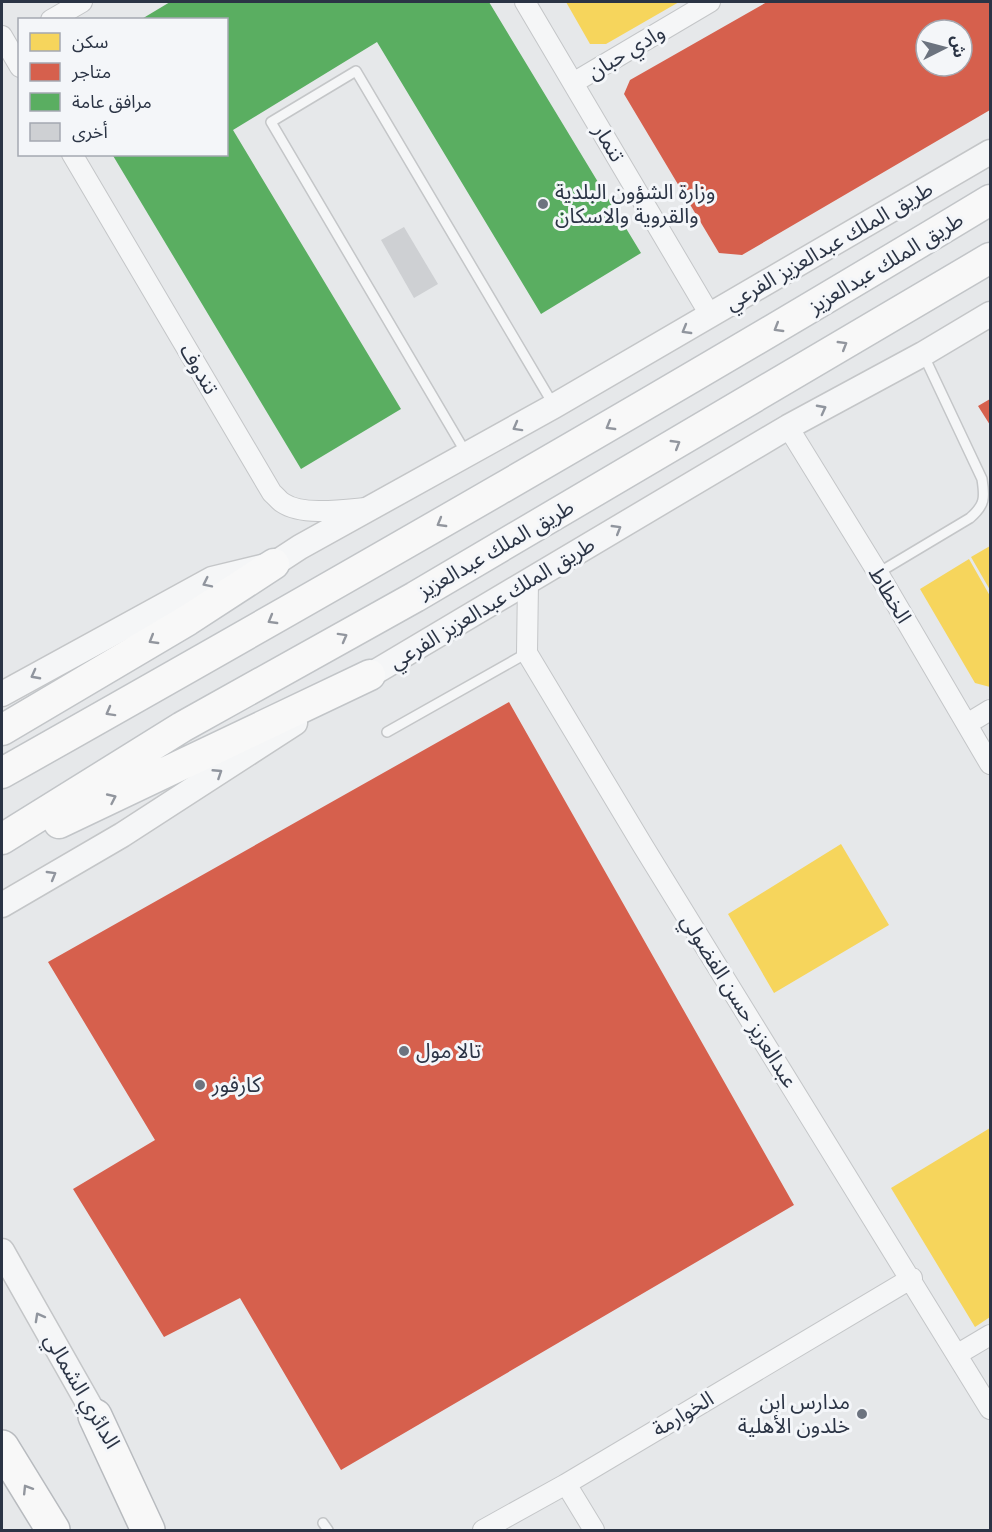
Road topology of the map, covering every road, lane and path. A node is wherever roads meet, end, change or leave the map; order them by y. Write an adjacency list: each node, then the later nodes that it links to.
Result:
1 (82, 2): 4 (street)
2 (525, 2): 7 (street, تنمار)
3 (710, 2): 7 (street, وادي حبان)
4 (54, 18)
5 (9, 40): 6 (street)
6 (18, 62)
7 (573, 83): 13 (street, تنمار)
8 (990, 152): 13 (street, طريق الملك عبدالعزيز الفرعي)
9 (73, 156): 18 (street, تندوف)
10 (990, 200): 30 (main road, طريق الملك عبدالعزيز, one-way to 30)
11 (990, 258): 31 (main road, طريق الملك عبدالعزيز, one-way to 11)
12 (990, 314): 14 (street, طريق الملك عبدالعزيز الفرعي)
13 (710, 315): 15 (street, طريق الملك عبدالعزيز الفرعي, one-way to 15)
14 (923, 354): 16 (street, طريق الملك عبدالعزيز الفرعي, one-way to 14); 20 (lane)
15 (554, 406): 17 (street, طريق الملك عبدالعزيز الفرعي, one-way to 17); 17 (lane)
16 (788, 427): 20 (street, الخطاط); 21 (street, طريق الملك عبدالعزيز الفرعي, one-way to 16)
17 (467, 454): 18 (street, طريق الملك عبدالعزيز الفرعي)
18 (372, 507): 19 (street, طريق الملك عبدالعزيز الفرعي)
19 (274, 564): 24 (street, طريق الملك عبدالعزيز الفرعي, one-way to 24); 27 (main road, one-way to 27)
20 (878, 573): 26 (street, الخطاط)
21 (528, 582): 22 (street); 23 (street, طريق الملك عبدالعزيز الفرعي)
22 (527, 653): 28 (lane); 35 (street, عبدالعزيز حسن الفضولي)
23 (370, 675): 32 (main road, one-way to 23); 33 (street, طريق الملك عبدالعزيز الفرعي, one-way to 23)
24 (2, 694)
25 (990, 710): 26 (street)
26 (967, 724): 29 (street, الخطاط)
27 (2, 730)
28 (387, 732)
29 (990, 764)
30 (2, 773)
31 (2, 839)
32 (2, 849)
33 (2, 905)
34 (2, 1251): 39 (street, الدائري الشمالي, one-way to 34)
35 (912, 1278): 37 (street, عبدالعزيز حسن الفضولي); 41 (street, الخوارمة)
36 (990, 1335): 37 (street)
37 (958, 1354): 38 (street, عبدالعزيز حسن الفضولي)
38 (990, 1408)
39 (95, 1416): 43 (highway); 44 (street, الدائري الشمالي)
40 (2, 1448): 42 (highway, one-way to 40)
41 (566, 1484): 45 (street, الخوارمة); 46 (street)
42 (53, 1530)
43 (148, 1530)
44 (163, 1530)
45 (483, 1530)
46 (594, 1530)

